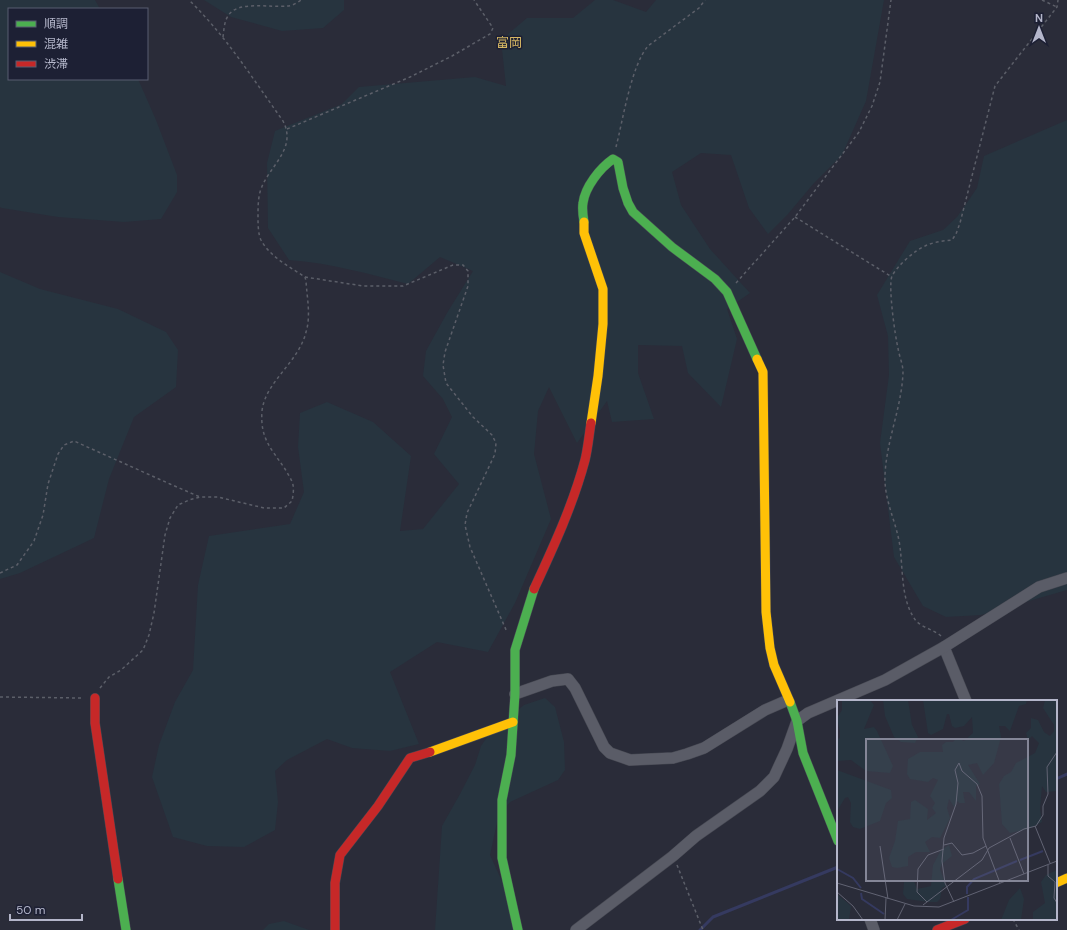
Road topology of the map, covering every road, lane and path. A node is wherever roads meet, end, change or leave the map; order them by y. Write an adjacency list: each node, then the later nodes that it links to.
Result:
1 (189, 0): 9 (path)
2 (301, 0): 9 (path)
3 (474, 0): 10 (path)
4 (705, 0): 11 (path)
5 (891, 0): 12 (path)
6 (1042, 0): 8 (path)
7 (1058, 0): 8 (path)
8 (1057, 7): 14 (path)
9 (223, 37): 10 (path)
10 (287, 129): 13 (path)
11 (613, 159): 15 (main road); 20 (main road)
12 (795, 217): 14 (path); 15 (path)
13 (305, 277): 16 (path); 20 (path)
14 (892, 277): 19 (path)
15 (727, 292): 24 (main road)
16 (200, 497): 17 (path); 23 (path)
17 (0, 573)
18 (1067, 578): 19 (street)
19 (944, 646): 25 (street); 26 (street)
20 (515, 650): 21 (main road)
21 (514, 694): 24 (street); 27 (main road)
22 (0, 697): 23 (path)
23 (95, 698): 35 (main road)
24 (788, 700): 26 (main road)
25 (966, 700)
26 (797, 720): 28 (main road); 29 (street)
27 (513, 722): 36 (main road); 37 (main road)
28 (837, 838)
29 (673, 856): 38 (street); 39 (path)
30 (1067, 878): 31 (main road)
31 (1057, 883)
32 (870, 920): 40 (street)
33 (962, 920): 41 (main road)
34 (1014, 920): 42 (path)
35 (126, 930)
36 (335, 930)
37 (518, 930)
38 (576, 930)
39 (703, 930)
40 (874, 930)
41 (937, 930)
42 (1019, 930)

